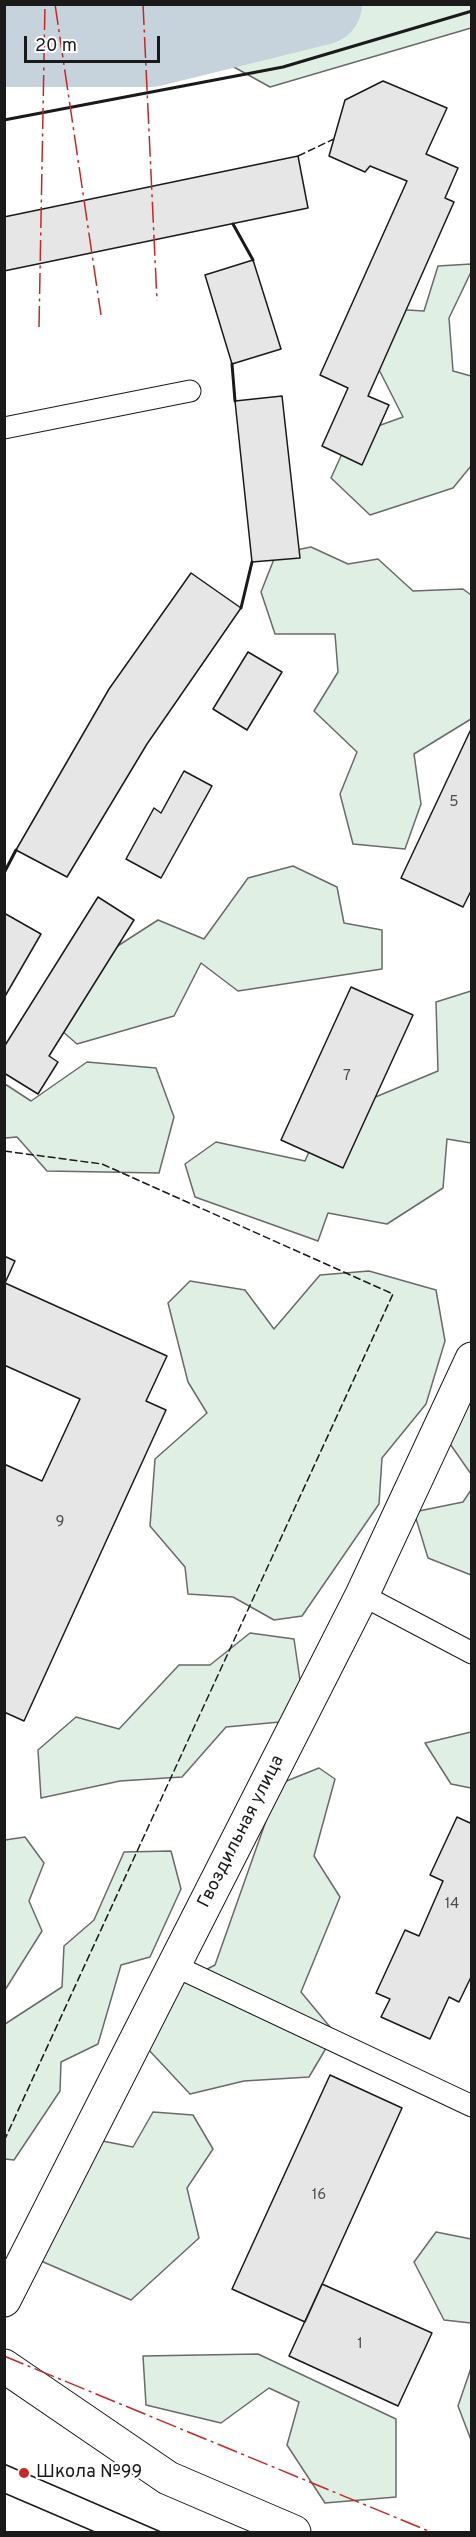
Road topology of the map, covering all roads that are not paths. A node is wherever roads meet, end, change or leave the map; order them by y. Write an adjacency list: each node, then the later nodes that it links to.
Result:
1 (190, 391): 2 (lane)
2 (4, 428)
3 (471, 1359): 4 (street, Гвоздильная улица)
4 (362, 1595): 5 (lane); 6 (street, Гвоздильная улица)
5 (471, 1653)
6 (174, 1965): 7 (lane); 8 (street, Гвоздильная улица)
7 (471, 2104)
8 (4, 2300)
9 (4, 2366): 10 (street)
10 (294, 2532)

